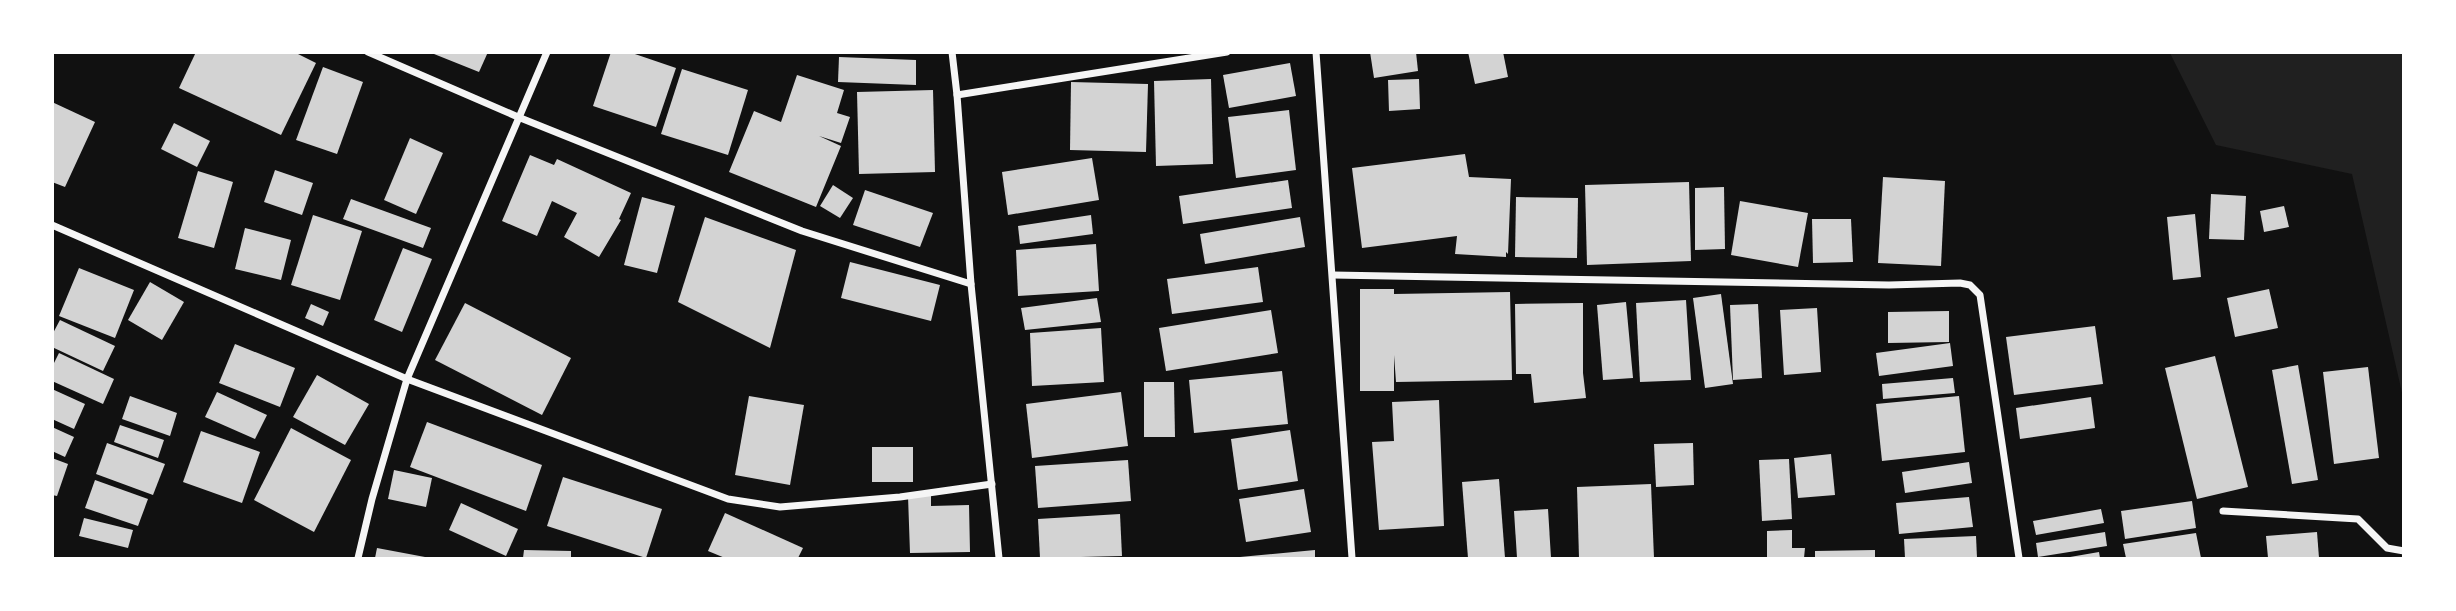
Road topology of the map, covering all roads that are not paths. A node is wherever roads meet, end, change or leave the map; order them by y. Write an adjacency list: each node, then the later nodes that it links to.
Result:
1 (368, 52): 7 (street)
2 (547, 52): 7 (street)
3 (952, 52): 6 (street)
4 (1227, 52): 6 (street)
5 (1316, 52): 9 (street)
6 (957, 95): 10 (street)
7 (518, 117): 10 (street); 11 (street)
8 (52, 225): 11 (street)
9 (1333, 275): 17 (street); 18 (street)
10 (971, 284): 12 (street)
11 (407, 379): 12 (street); 15 (street)
12 (992, 484): 16 (street)
13 (2223, 511): 14 (street)
14 (2403, 551)
15 (358, 558)
16 (999, 558)
17 (1352, 558)
18 (2019, 558)

